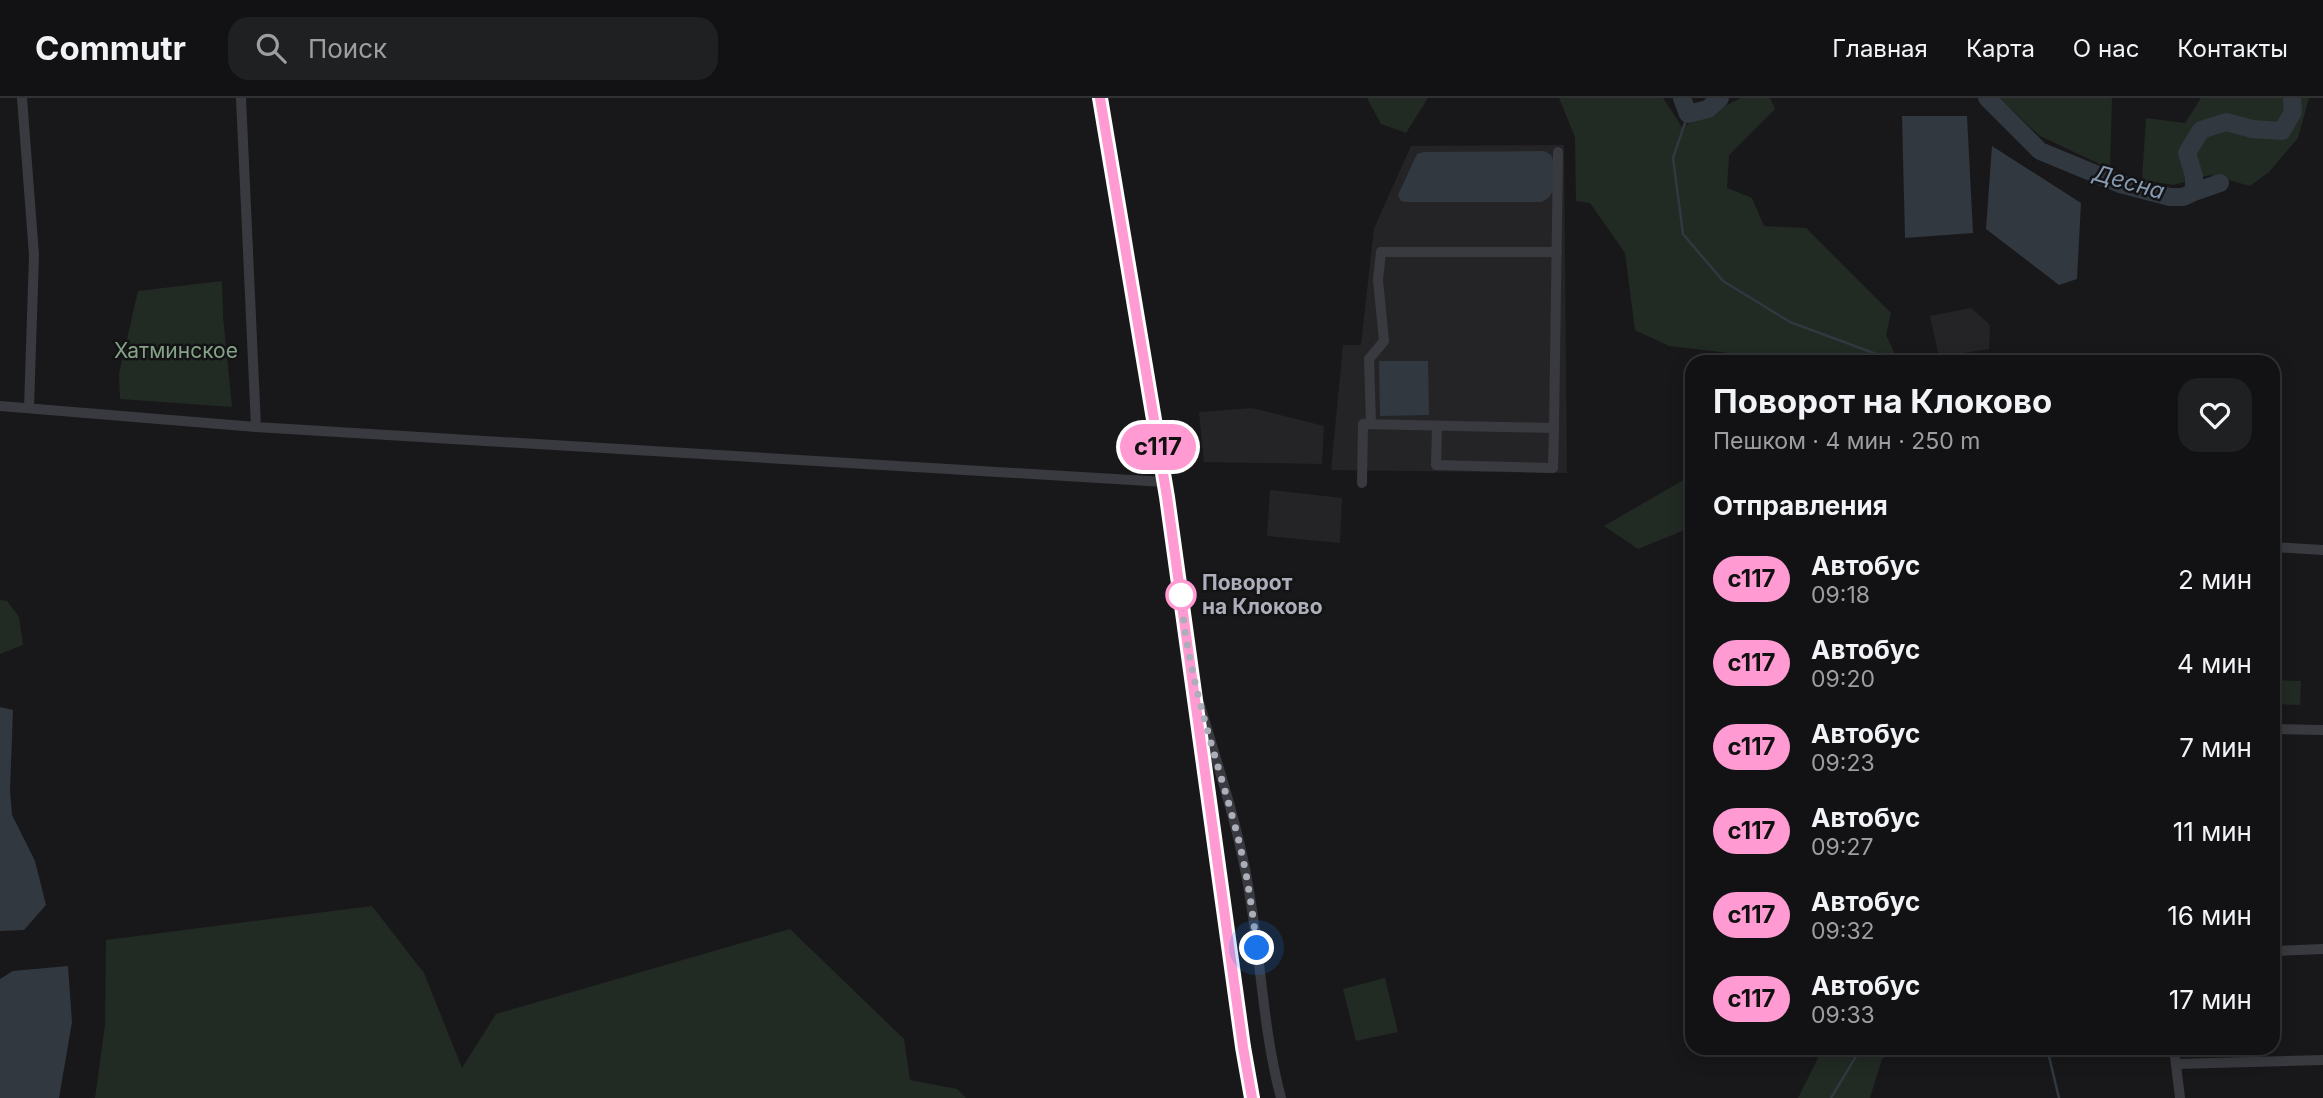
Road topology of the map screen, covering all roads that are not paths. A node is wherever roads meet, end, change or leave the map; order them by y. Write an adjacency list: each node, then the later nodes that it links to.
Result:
1 (22, 98): 7 (street)
2 (241, 98): 10 (street)
3 (1100, 98): 12 (main road)
4 (1558, 152): 5 (street)
5 (1557, 252): 8 (street); 11 (street)
6 (0, 406): 7 (street)
7 (29, 408): 10 (street)
8 (1371, 424): 9 (street); 13 (street)
9 (1437, 426): 11 (street); 11 (street)
10 (256, 427): 12 (street)
11 (1554, 428)
12 (1164, 482): 16 (main road)
13 (1362, 483)
14 (2280, 547): 15 (street)
15 (2323, 550)
16 (1193, 679): 24 (main road); 25 (street)
17 (2280, 729): 18 (street)
18 (2323, 730)
19 (2323, 949): 20 (street)
20 (2280, 951)
21 (2175, 1055): 23 (street)
22 (2323, 1060): 23 (street)
23 (2176, 1064): 26 (street)
24 (1252, 1098)
25 (1281, 1098)
26 (2180, 1098)

